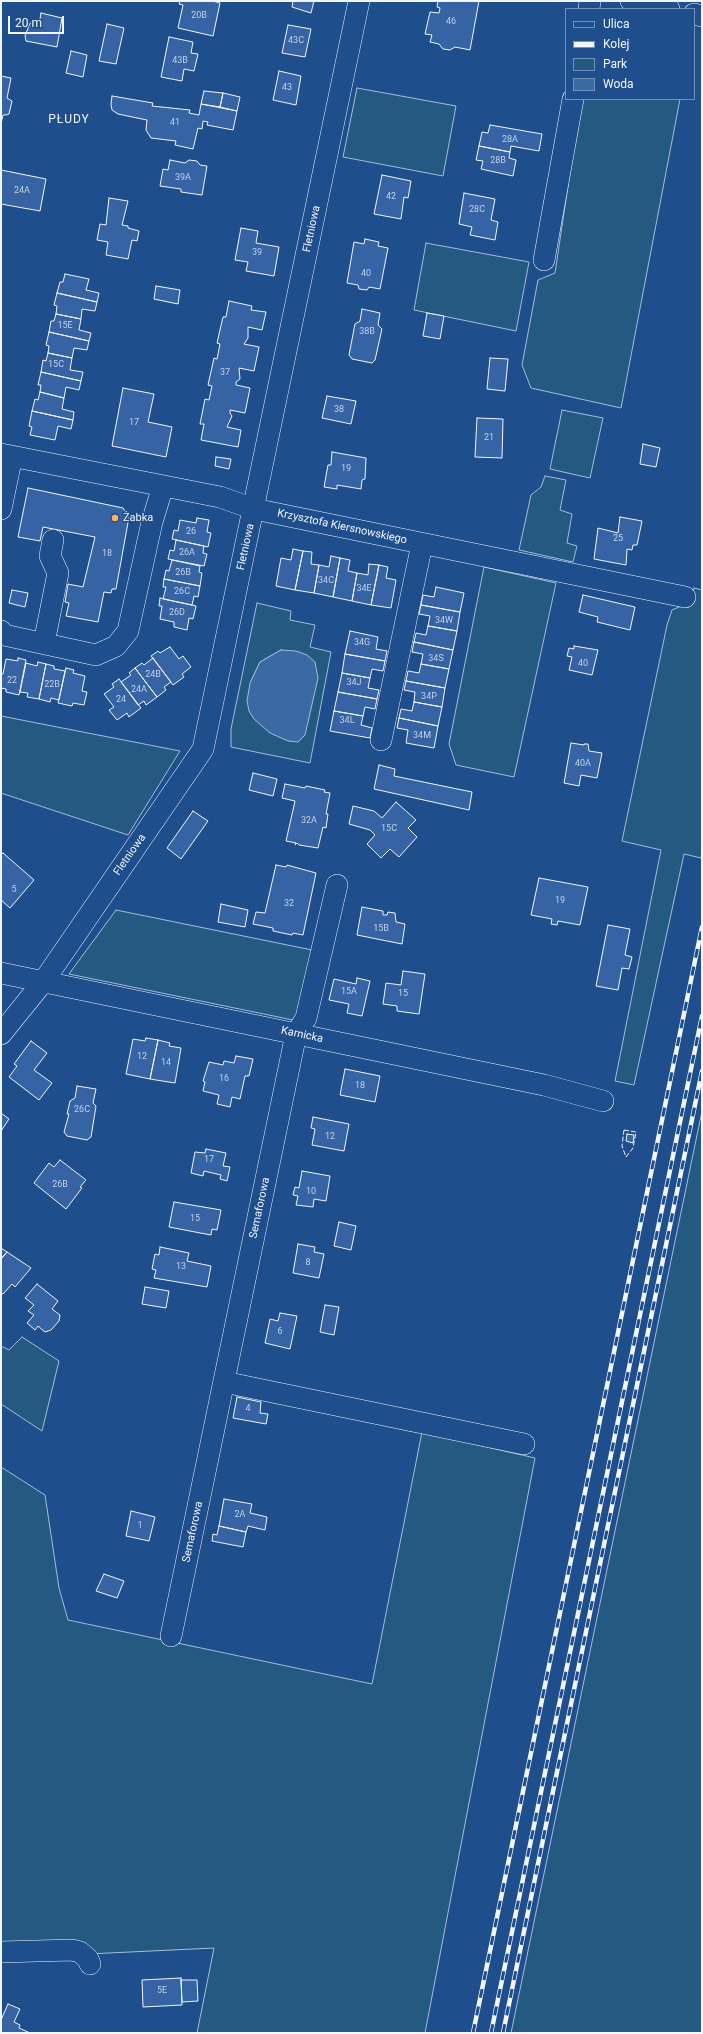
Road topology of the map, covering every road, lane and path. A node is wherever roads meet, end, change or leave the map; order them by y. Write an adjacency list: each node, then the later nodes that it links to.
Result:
1 (358, 1): 9 (street, Fletniowa)
2 (631, 1): 3 (street)
3 (664, 8)
4 (573, 100): 5 (street)
5 (544, 260)
6 (7, 455): 7 (street, Krzysztofa Kiersnowskiego); 8 (street)
7 (163, 486): 9 (street, Krzysztofa Kiersnowskiego); 14 (street)
8 (1, 509)
9 (254, 509): 11 (street, Krzysztofa Kiersnowskiego); 18 (street, Fletniowa)
10 (53, 540): 14 (street)
11 (422, 544): 12 (street, Krzysztofa Kiersnowskiego); 15 (street)
12 (685, 597)
13 (1, 631): 14 (street)
14 (44, 643)
15 (381, 740)
16 (337, 885): 20 (street, Semaforowa)
17 (1, 973): 18 (street, Karnicka)
18 (43, 982): 19 (street, Fletniowa); 20 (street, Karnicka)
19 (1, 1034)
20 (296, 1034): 21 (street, Karnicka); 22 (street, Semaforowa)
21 (603, 1101)
22 (224, 1382): 23 (street); 24 (street, Semaforowa)
23 (524, 1444)
24 (171, 1636)
25 (1, 1952): 26 (street)
26 (90, 1964)

